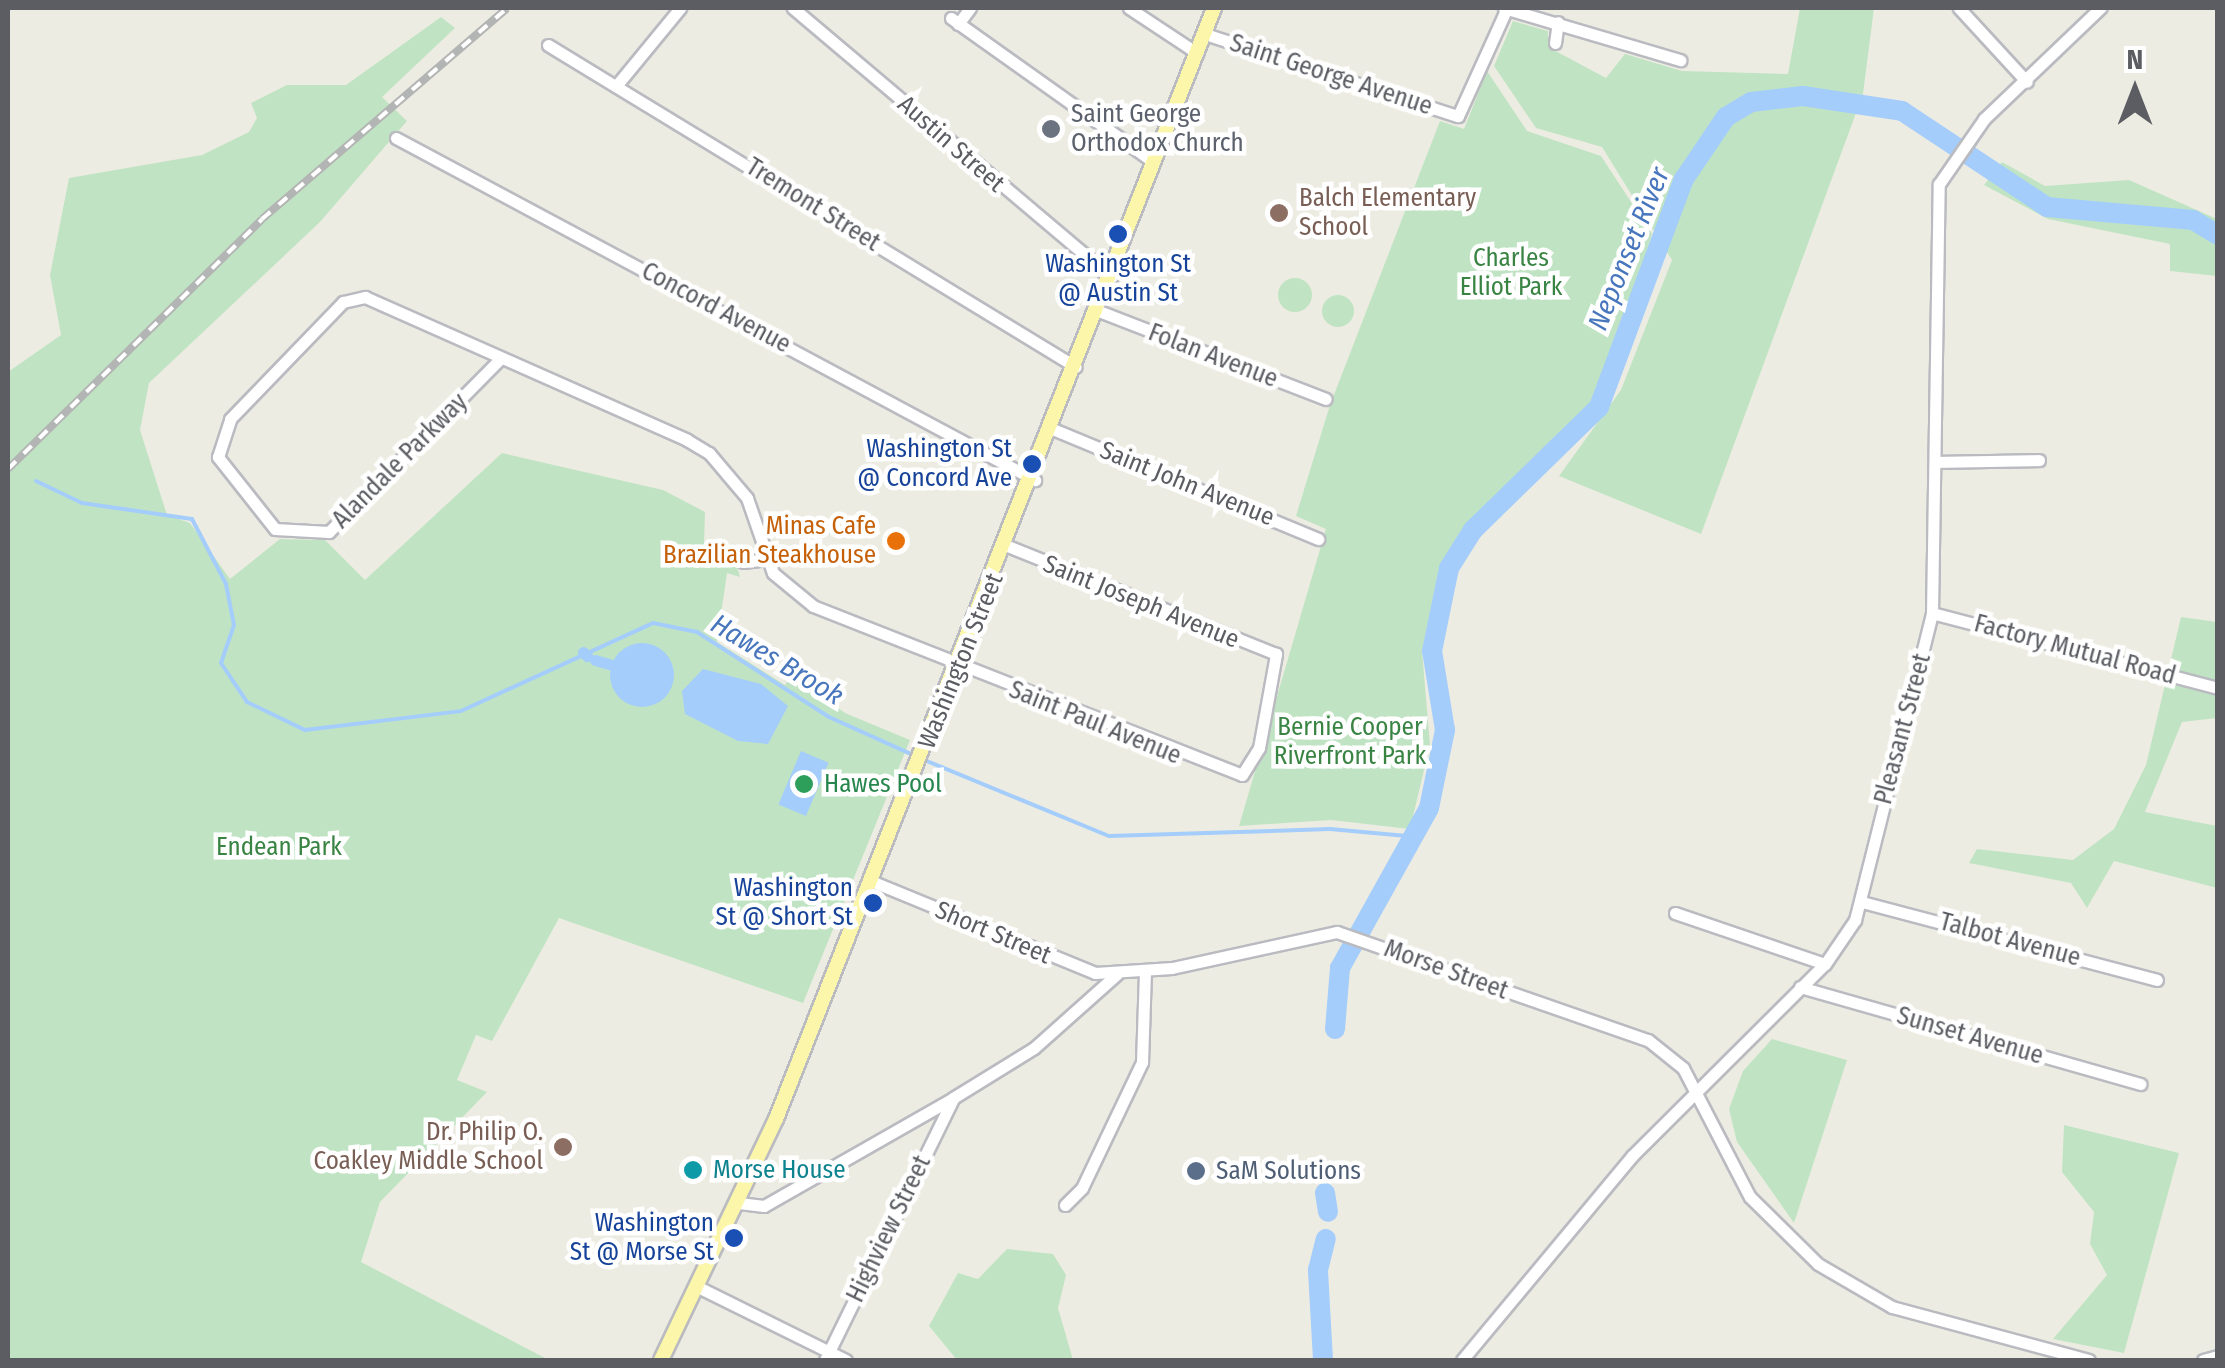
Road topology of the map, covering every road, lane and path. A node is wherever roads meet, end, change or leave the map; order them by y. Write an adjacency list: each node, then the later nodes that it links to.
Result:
1 (680, 8): 16 (street)
2 (794, 8): 19 (street, Austin Street)
3 (970, 8): 18 (street)
4 (1128, 8): 13 (street)
5 (1214, 8): 10 (main road, Washington Street)
6 (1506, 8): 9 (street); 10 (street, Saint George Avenue)
7 (1959, 8): 15 (street)
8 (2100, 8): 15 (street, Pleasant Street)
9 (1558, 22): 11 (street); 14 (street)
10 (1205, 34): 13 (main road, Washington Street)
11 (1555, 42)
12 (548, 45): 16 (street, Tremont Street)
13 (1197, 53): 18 (main road, Washington Street)
14 (1680, 60)
15 (2027, 82): 26 (street, Pleasant Street)
16 (616, 86): 22 (street, Tremont Street)
17 (396, 138): 27 (street, Concord Avenue)
18 (1154, 162): 19 (main road, Washington Street)
19 (1111, 277): 20 (main road, Washington Street)
20 (1099, 311): 22 (main road, Washington Street); 23 (street, Folan Avenue)
21 (501, 358): 21 (street, Alandale Parkway); 30 (street, Alandale Parkway)
22 (1076, 367): 24 (main road, Washington Street)
23 (1326, 399)
24 (1055, 430): 27 (main road, Washington Street); 28 (street, Saint John Avenue)
25 (2039, 460): 26 (street)
26 (1939, 462): 32 (street, Pleasant Street)
27 (1035, 480): 29 (main road, Washington Street)
28 (1318, 539)
29 (1008, 546): 33 (main road, Washington Street); 35 (street, Saint Joseph Avenue)
30 (766, 559): 31 (street); 33 (street, Alandale Parkway)
31 (743, 562)
32 (1932, 613): 34 (street, Factory Mutual Road); 37 (street, Pleasant Street)
33 (958, 669): 35 (street, Saint Paul Avenue); 36 (main road, Washington Street)
34 (2218, 688)
35 (1233, 775)
36 (871, 881): 41 (street, Short Street); 47 (main road, Washington Street)
37 (1862, 902): 39 (street, Pleasant Street); 42 (street, Talbot Avenue)
38 (1675, 913): 39 (street)
39 (1825, 964): 43 (street, Pleasant Street)
40 (1145, 972): 41 (street, Morse Street); 45 (street, Morse Street); 48 (street)
41 (1118, 974): 46 (street)
42 (2157, 980)
43 (1800, 987): 44 (street, Sunset Avenue); 45 (street, Pleasant Street)
44 (2140, 1084)
45 (1694, 1088): 54 (street, Pleasant Street); 55 (street, Morse Street)
46 (953, 1098): 47 (street); 50 (street, Highview Street)
47 (739, 1203): 49 (main road, Washington Street)
48 (1065, 1205)
49 (698, 1287): 50 (street); 52 (main road, Washington Street)
50 (827, 1356): 53 (street)
51 (2218, 1356): 56 (street)
52 (661, 1360)
53 (846, 1360)
54 (1462, 1360)
55 (2089, 1360)
56 (2203, 1360)

